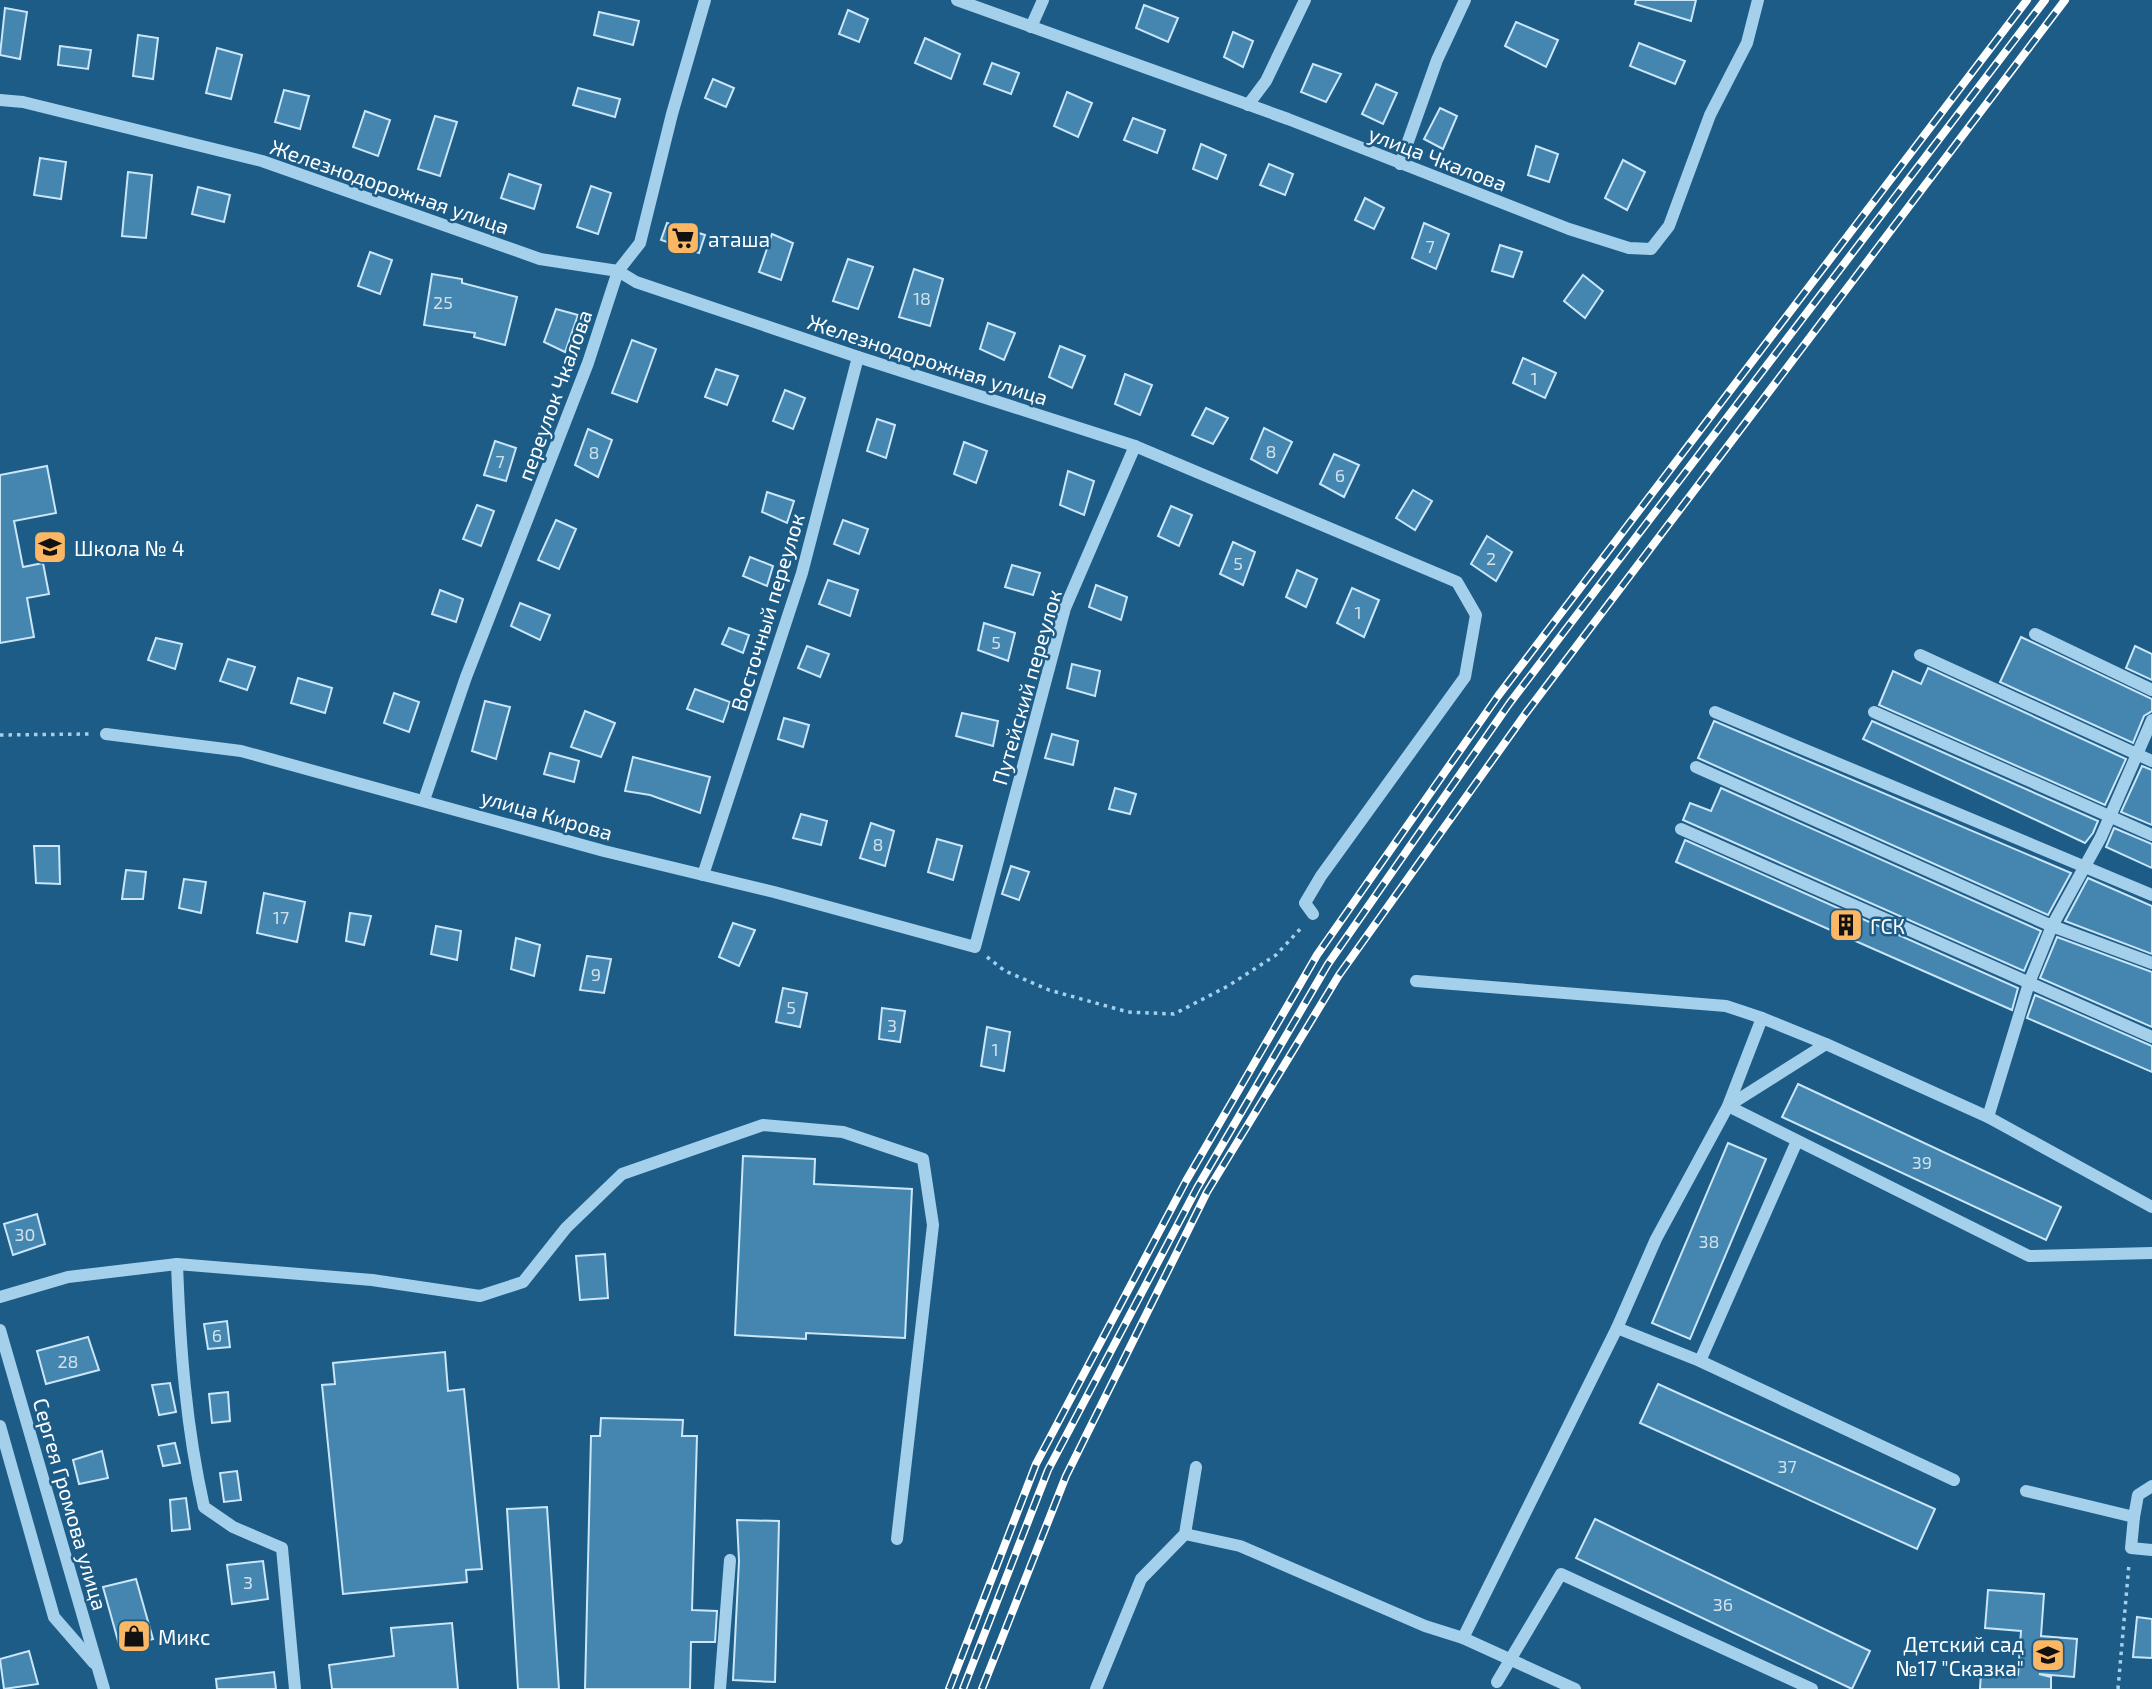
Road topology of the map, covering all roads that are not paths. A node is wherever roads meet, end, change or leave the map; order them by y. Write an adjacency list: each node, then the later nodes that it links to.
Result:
1 (705, 0): 11 (street, переулок Чкалова)
2 (957, 0): 7 (street, улица Чкалова)
3 (1043, 0): 7 (street)
4 (1306, 0): 9 (street)
5 (1465, 0): 10 (street)
6 (1758, 0): 10 (street, улица Чкалова)
7 (1031, 27): 9 (street, улица Чкалова)
8 (0, 100): 11 (street, Железнодорожная улица)
9 (1248, 105): 10 (street, улица Чкалова)
10 (1400, 164)
11 (618, 271): 12 (street, Железнодорожная улица); 24 (street, переулок Чкалова)
12 (858, 357): 13 (street, Железнодорожная улица); 29 (street, Восточный переулок)
13 (1135, 446): 31 (street, Железнодорожная улица); 33 (street, Путейский переулок)
14 (2035, 634): 16 (street)
15 (1920, 655): 21 (street)
16 (2152, 690)
17 (1715, 712): 28 (street)
18 (1874, 712): 25 (street)
19 (2152, 720): 21 (street)
20 (106, 734): 24 (street, улица Кирова)
21 (2137, 754): 22 (street); 25 (street)
22 (2152, 761)
23 (1696, 766): 32 (street)
24 (424, 800): 29 (street, улица Кирова)
25 (2110, 817): 27 (street); 28 (street)
26 (1681, 830): 36 (street)
27 (2152, 835)
28 (2084, 864): 30 (street); 32 (street)
29 (703, 874): 33 (street, улица Кирова)
30 (2152, 895)
31 (1313, 914)
32 (2052, 926): 34 (street); 36 (street)
33 (975, 947)
34 (2152, 963)
35 (1416, 981): 37 (street)
36 (2029, 983): 38 (street); 41 (street)
37 (1762, 1018): 39 (street); 40 (street)
38 (2152, 1037)
39 (1826, 1044): 40 (street); 41 (street)
40 (1728, 1106): 42 (street); 47 (street)
41 (1987, 1117): 43 (street)
42 (1797, 1141): 44 (street); 49 (street)
43 (2152, 1206)
44 (2152, 1252)
45 (177, 1264): 46 (street); 57 (street); 65 (street)
46 (0, 1297)
47 (1617, 1328): 49 (street); 60 (street)
48 (0, 1331): 62 (street, Сергея Громова улица)
49 (1700, 1361): 52 (street)
50 (0, 1426): 62 (street)
51 (1196, 1467): 56 (street)
52 (1954, 1480)
53 (2152, 1486): 55 (street)
54 (2026, 1491): 55 (street)
55 (2134, 1517): 58 (street)
56 (1185, 1534): 60 (street); 67 (street)
57 (897, 1539)
58 (2152, 1550)
59 (730, 1560): 66 (street)
60 (1463, 1638): 61 (street)
61 (1511, 1659): 63 (street); 68 (street); 69 (street)
62 (98, 1668): 64 (street, Сергея Громова улица)
63 (1497, 1682)
64 (104, 1689)
65 (295, 1689)
66 (720, 1689)
67 (1096, 1689)
68 (1575, 1689)
69 (1812, 1689)

